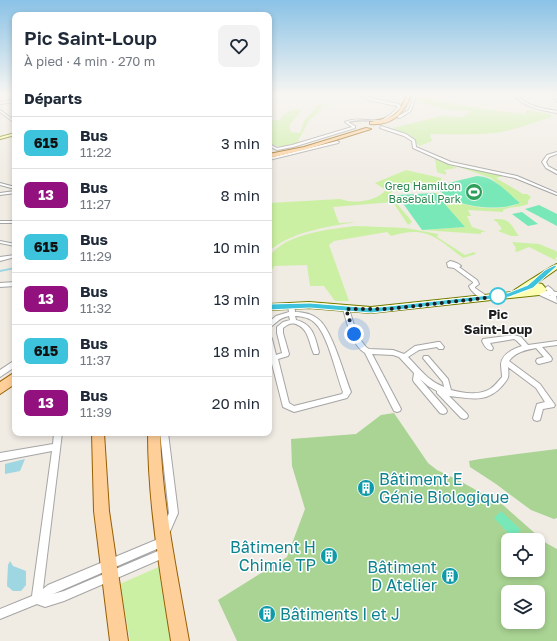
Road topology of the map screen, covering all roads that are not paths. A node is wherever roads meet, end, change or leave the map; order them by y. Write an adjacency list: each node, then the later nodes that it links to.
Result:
1 (353, 125): 9 (street)
2 (371, 125): 4 (main road)
3 (384, 125): 5 (main road)
4 (366, 126): 5 (main road); 11 (main road)
5 (378, 128): 18 (street)
6 (12, 136): 7 (main road)
7 (0, 138)
8 (337, 142): 12 (street)
9 (272, 146)
10 (557, 154): 13 (street)
11 (272, 155)
12 (272, 155)
13 (557, 173)
14 (0, 184): 15 (street)
15 (12, 187)
16 (12, 192): 17 (street)
17 (0, 194)
18 (557, 194)
19 (0, 222): 20 (street)
20 (12, 222)
21 (0, 242): 22 (street)
22 (12, 244)
23 (12, 257): 24 (street)
24 (0, 259)
25 (557, 266): 30 (main road)
26 (456, 268): 31 (street)
27 (557, 273): 30 (main road)
28 (12, 284): 29 (street)
29 (0, 285)
30 (545, 292): 31 (main road)
31 (486, 298): 34 (main road)
32 (272, 307): 33 (main road)
33 (291, 309): 34 (main road); 35 (street); 36 (street); 46 (street)
34 (346, 309): 44 (street)
35 (272, 320)
36 (293, 321): 43 (street); 46 (street)
37 (557, 343): 38 (street)
38 (537, 345): 40 (street); 48 (street)
39 (441, 347): 45 (street)
40 (526, 347): 41 (street); 49 (street)
41 (490, 348)
42 (272, 350): 46 (street)
43 (316, 352)
44 (368, 352): 45 (street); 61 (street)
45 (404, 357): 52 (street)
46 (274, 358)
47 (426, 358): 60 (street)
48 (539, 361)
49 (505, 362): 60 (street); 64 (street)
50 (12, 365): 53 (street)
51 (12, 373): 55 (main road)
52 (418, 373): 58 (street); 62 (street)
53 (0, 374)
54 (12, 379): 57 (main road)
55 (0, 382)
56 (12, 385): 59 (main road)
57 (0, 389)
58 (440, 390): 60 (street); 63 (street)
59 (0, 392)
60 (448, 392)
61 (397, 409)
62 (444, 411)
63 (464, 416)
64 (538, 418)
65 (58, 436): 69 (street)
66 (98, 436): 73 (main road)
67 (155, 436): 70 (main road)
68 (163, 436): 70 (street)
69 (56, 447): 71 (street); 74 (street)
70 (160, 451): 72 (main road)
71 (0, 457)
72 (164, 544): 73 (street); 77 (main road)
73 (109, 570): 74 (street); 76 (main road)
74 (37, 599): 75 (street)
75 (0, 614)
76 (119, 641)
77 (180, 641)

